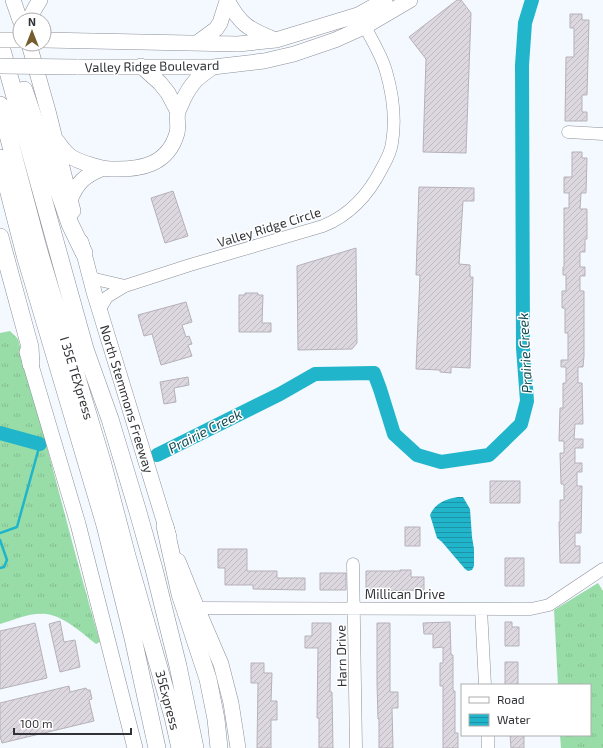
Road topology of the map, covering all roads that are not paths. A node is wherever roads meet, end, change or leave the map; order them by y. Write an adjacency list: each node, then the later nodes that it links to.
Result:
1 (13, 0): 6 (main road)
2 (40, 0): 7 (main road)
3 (227, 0): 12 (main road); 14 (main road)
4 (385, 0): 8 (main road, Valley Ridge Boulevard)
5 (410, 0): 8 (main road, Valley Ridge Boulevard)
6 (17, 12)
7 (32, 12)
8 (361, 21): 12 (main road, Valley Ridge Boulevard); 18 (main road, Valley Ridge Boulevard); 31 (street, Valley Ridge Circle)
9 (0, 38): 10 (main road, bridge); 28 (highway)
10 (12, 39)
11 (52, 40): 14 (main road, Valley Ridge Boulevard)
12 (276, 40): 14 (main road, Valley Ridge Boulevard)
13 (0, 43): 34 (highway, North Stemmons Freeway)
14 (197, 43)
15 (30, 52): 23 (main road, North Stemmons Freeway)
16 (0, 66): 17 (main road, Valley Ridge Boulevard, bridge)
17 (141, 66): 18 (main road, Valley Ridge Boulevard); 20 (main road)
18 (213, 67): 20 (main road)
19 (0, 105): 42 (highway, I 35E TEXpress)
20 (178, 112): 25 (main road)
21 (568, 132): 22 (street)
22 (603, 134)
23 (55, 138): 25 (main road); 26 (main road, North Stemmons Freeway)
24 (0, 158): 41 (highway)
25 (101, 169): 26 (main road)
26 (70, 200): 28 (main road, North Stemmons Freeway)
27 (0, 237): 33 (highway)
28 (84, 253): 30 (main road, North Stemmons Freeway)
29 (0, 264): 33 (main road)
30 (90, 276): 31 (street); 32 (main road, North Stemmons Freeway)
31 (125, 286): 32 (street, Valley Ridge Circle)
32 (100, 308): 35 (main road, North Stemmons Freeway)
33 (31, 364): 45 (main road)
34 (110, 419): 42 (highway); 49 (highway, North Stemmons Freeway)
35 (165, 526): 38 (main road, North Stemmons Freeway); 50 (highway)
36 (354, 564): 39 (street, Harn Drive)
37 (603, 570): 40 (street, Millican Drive)
38 (196, 608): 39 (street, Millican Drive); 51 (main road, North Stemmons Freeway)
39 (354, 608): 40 (street, Millican Drive); 52 (street, Harn Drive)
40 (481, 609): 43 (street)
41 (133, 638): 46 (highway); 47 (highway)
42 (155, 651): 48 (highway, 35Express)
43 (485, 684)
44 (488, 736): 53 (street)
45 (135, 748)
46 (157, 748)
47 (170, 748)
48 (180, 748)
49 (195, 748)
50 (219, 748)
51 (238, 748)
52 (356, 748)
53 (488, 748)

